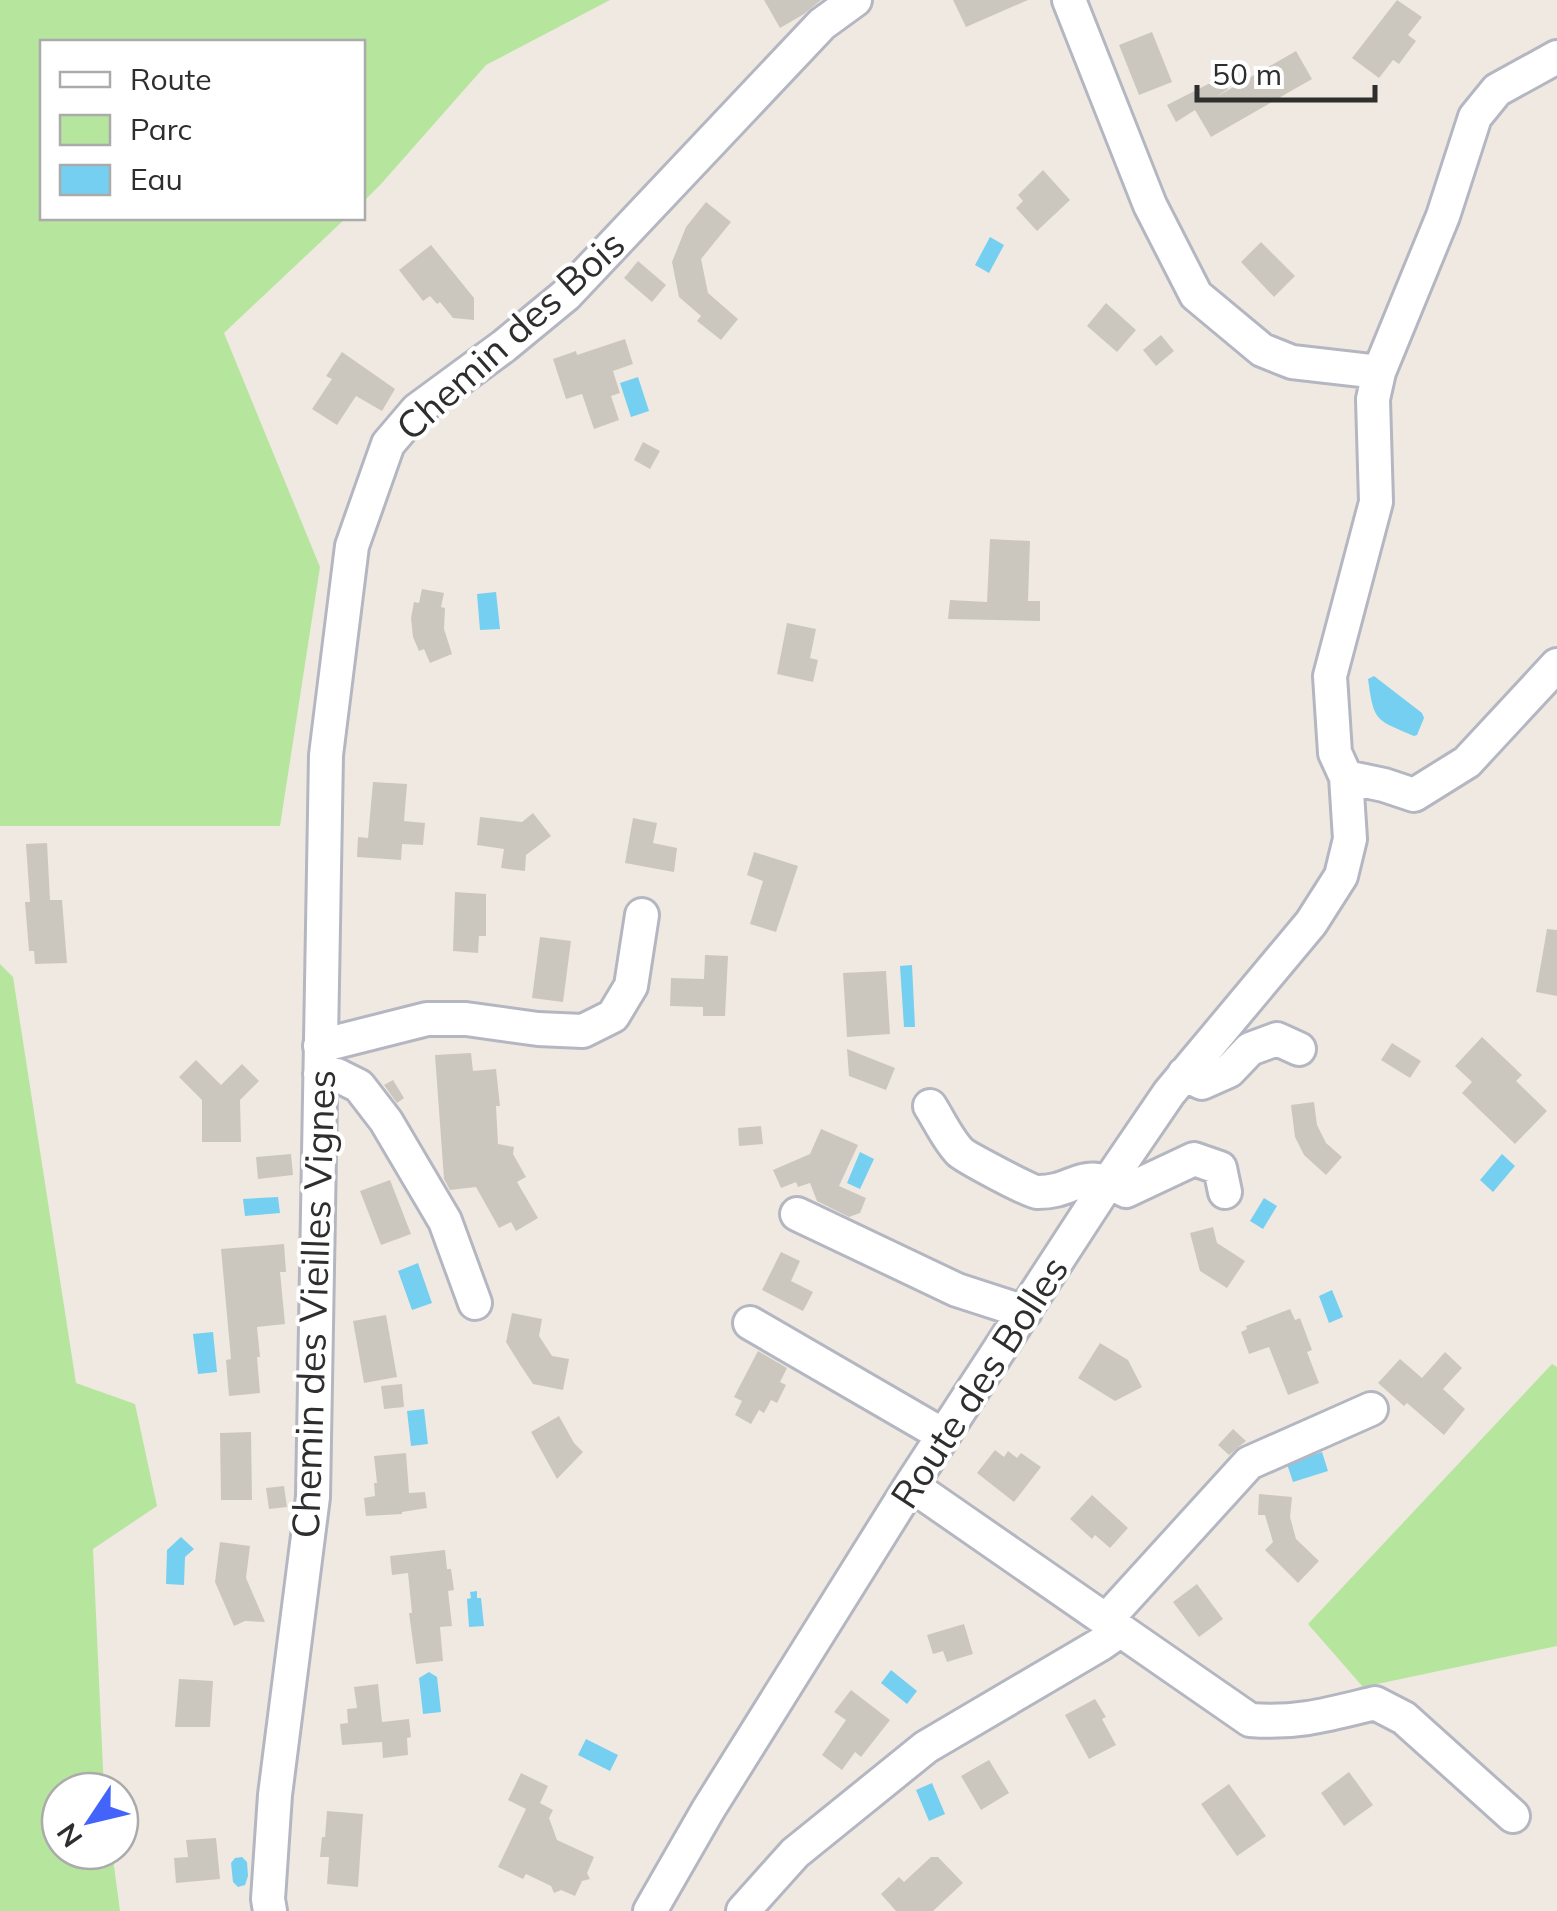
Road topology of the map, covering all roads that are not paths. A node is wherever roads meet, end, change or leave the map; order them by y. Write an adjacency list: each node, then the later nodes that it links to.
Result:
1 (855, 0): 6 (street, Chemin des Bois)
2 (1069, 0): 4 (street)
3 (1557, 57): 4 (street)
4 (1379, 372): 7 (street)
5 (1557, 665): 7 (street)
6 (326, 755): 10 (street, Chemin des Vieilles Vignes)
7 (1346, 778): 11 (street, Route des Bolles)
8 (642, 915): 10 (street)
9 (1300, 1048): 11 (street)
10 (320, 1060): 16 (street); 24 (street, Chemin des Vieilles Vignes)
11 (1184, 1074): 13 (street, Route des Bolles)
12 (930, 1106): 13 (street)
13 (1108, 1181): 14 (street); 17 (street, Route des Bolles)
14 (1224, 1192)
15 (797, 1214): 17 (street)
16 (475, 1303)
17 (1025, 1312): 20 (street, Route des Bolles)
18 (750, 1324): 20 (street)
19 (1371, 1409): 22 (street)
20 (942, 1436): 21 (street, Route des Bolles)
21 (911, 1485): 22 (street); 25 (street, Route des Bolles)
22 (1114, 1625): 23 (street); 26 (street)
23 (1513, 1816)
24 (270, 1911)
25 (650, 1911)
26 (743, 1911)

